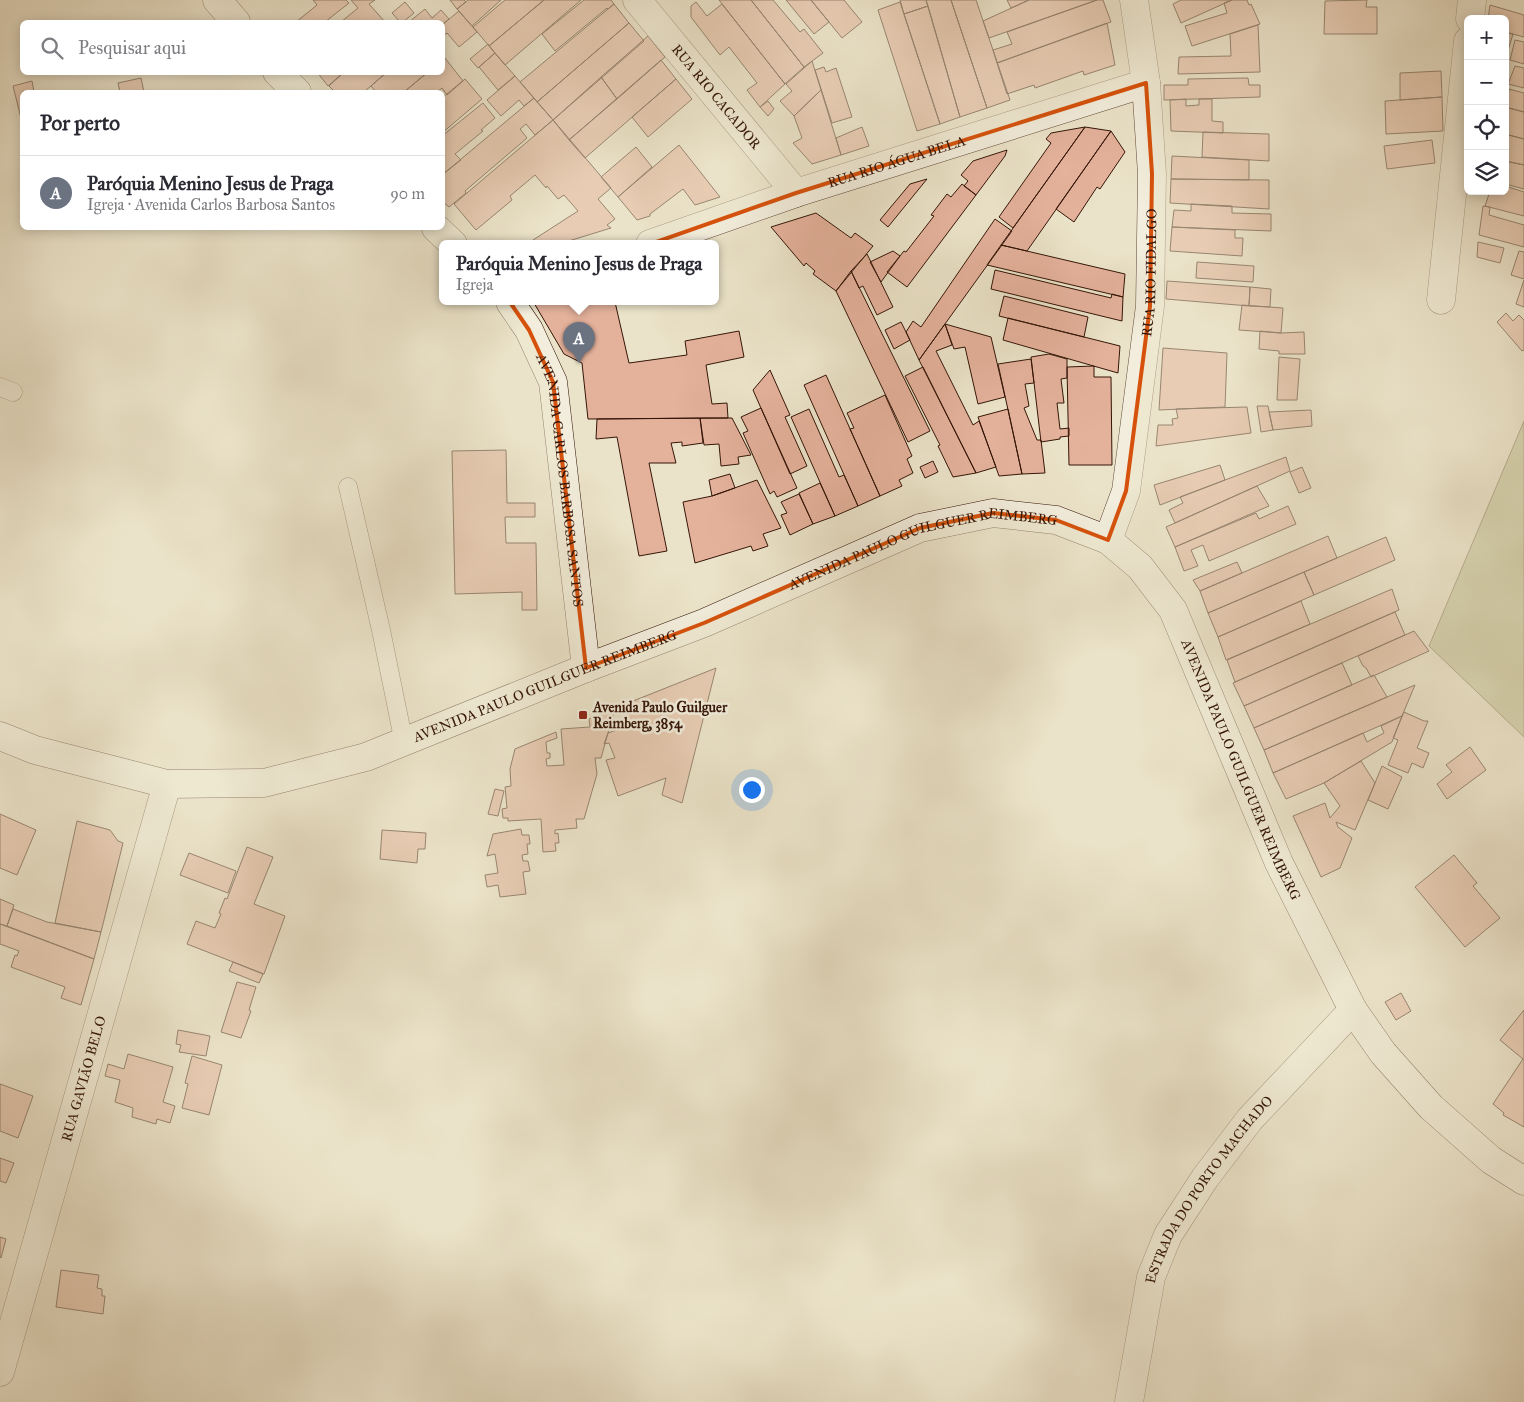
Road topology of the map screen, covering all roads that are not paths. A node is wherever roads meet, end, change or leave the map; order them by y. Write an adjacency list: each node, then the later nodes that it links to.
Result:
1 (1134, 0): 7 (street, RUA RIO FIDALGO)
2 (1472, 0): 4 (street)
3 (647, 4): 9 (street, RUA RIO CACADOR)
4 (1470, 15)
5 (1466, 60): 13 (street)
6 (280, 75): 8 (street)
7 (1146, 83): 9 (street, RUA RIO ÁGUA BELA); 16 (street, RUA RIO FIDALGO)
8 (295, 90)
9 (796, 193): 12 (street, RUA RIO ÁGUA BELA)
10 (438, 230): 11 (street)
11 (449, 240)
12 (661, 240)
13 (1441, 300)
14 (512, 305): 17 (street, AVENIDA CARLOS BARBOSA SANTOS)
15 (348, 487): 19 (lane)
16 (1108, 540): 17 (street, AVENIDA PAULO GUILGUER REIMBERG); 21 (street, AVENIDA PAULO GUILGUER REIMBERG)
17 (586, 668): 19 (street, AVENIDA PAULO GUILGUER REIMBERG)
18 (0, 736): 20 (street, AVENIDA PAULO GUILGUER REIMBERG)
19 (404, 742): 20 (street, AVENIDA PAULO GUILGUER REIMBERG)
20 (166, 784): 23 (street, RUA GAVIÃO BELO)
21 (1353, 1010): 22 (street, AVENIDA PAULO GUILGUER REIMBERG); 24 (street, ESTRADA DO PORTO MACHADO)
22 (1524, 1181)
23 (0, 1372)
24 (1129, 1402)

